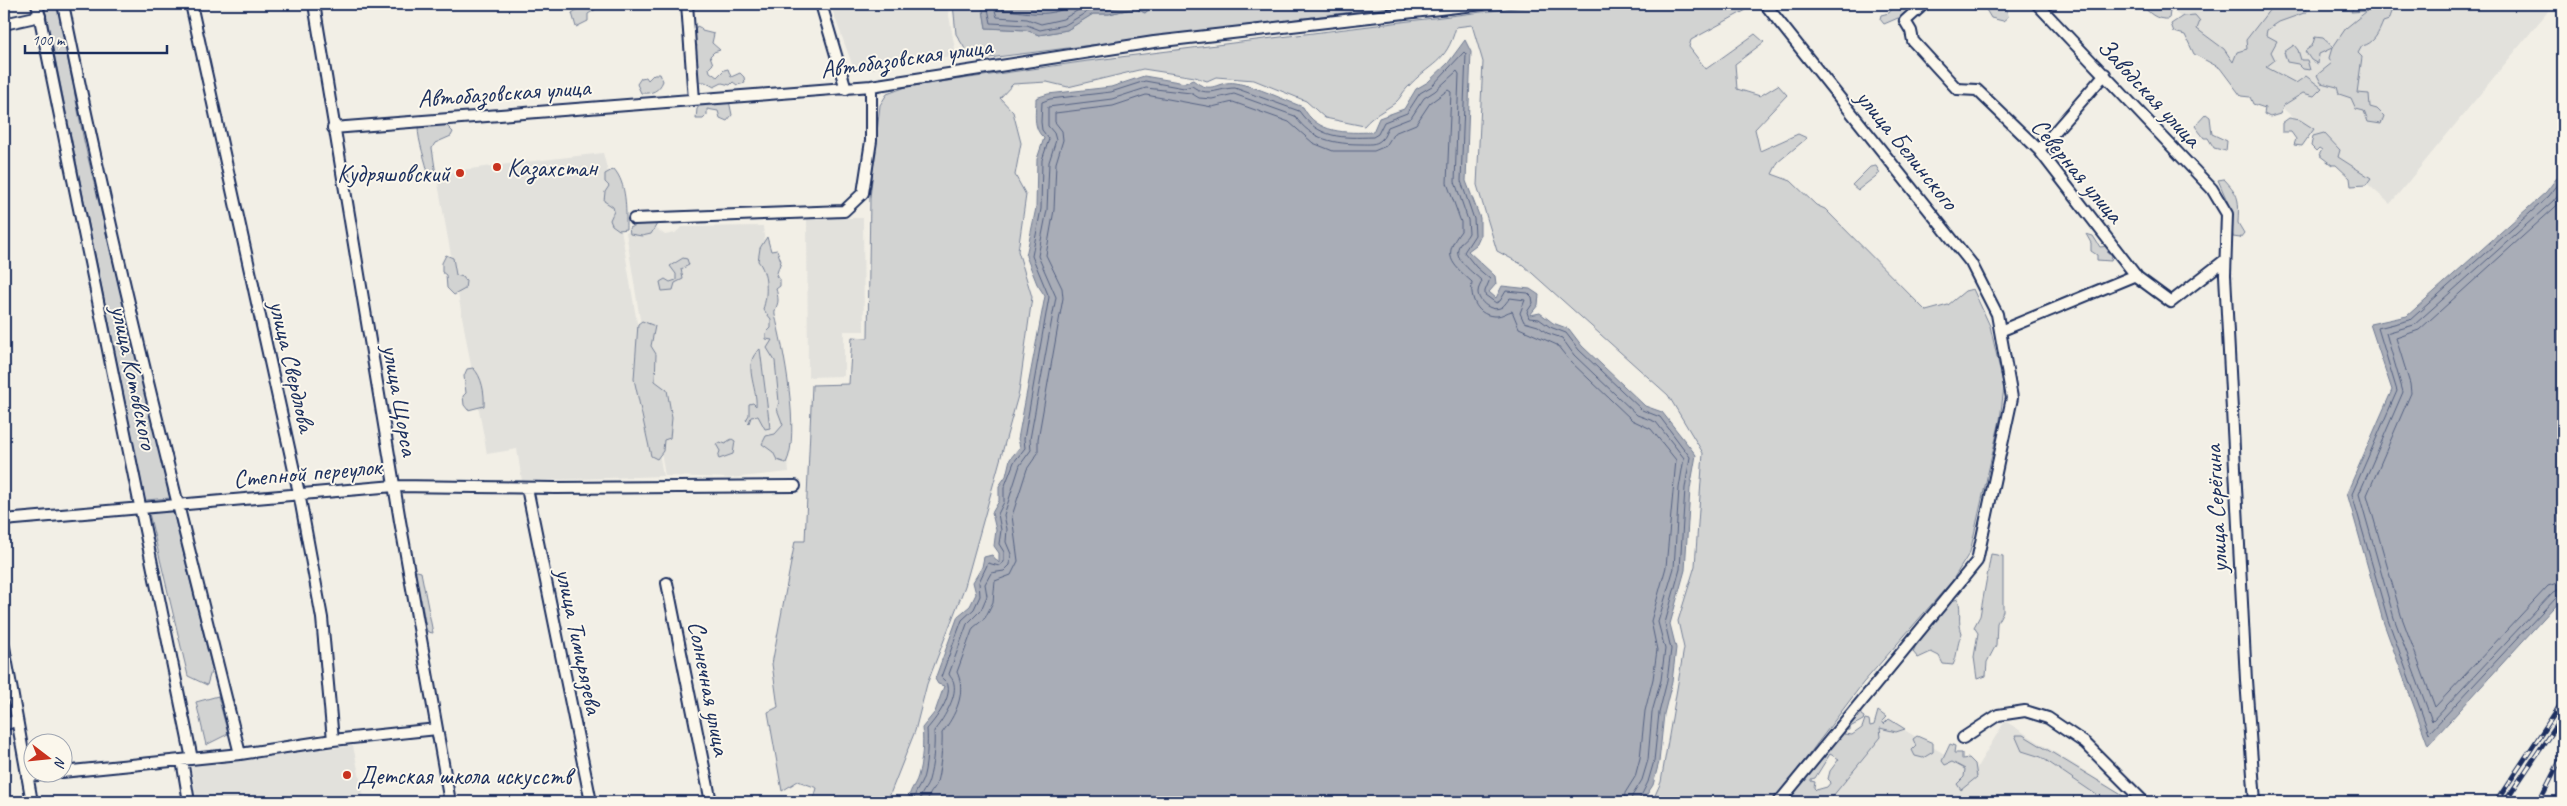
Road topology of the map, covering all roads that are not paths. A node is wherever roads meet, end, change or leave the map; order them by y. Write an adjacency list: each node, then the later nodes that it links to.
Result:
1 (37, 4): 11 (street, улица Котовского)
2 (64, 4): 28 (street, улица Котовского)
3 (191, 4): 27 (street, улица Свердлова)
4 (314, 4): 17 (street, улица Щорса)
5 (687, 4): 16 (street)
6 (821, 4): 15 (street)
7 (1483, 4): 14 (street, Автобазовская улица)
8 (1765, 4): 23 (street, улица Белинского)
9 (1924, 4): 18 (street, Северная улица)
10 (2037, 4): 13 (street, Заводская улица)
11 (40, 16): 12 (street); 29 (street, улица Котовского)
12 (4, 24)
13 (2105, 74): 18 (street); 19 (street, Заводская улица)
14 (871, 86): 15 (street, Автобазовская улица); 20 (street)
15 (846, 89): 16 (street, Автобазовская улица)
16 (694, 100): 17 (street, Автобазовская улица)
17 (333, 128): 24 (street, улица Щорса)
18 (2039, 150): 22 (street, Северная улица)
19 (2227, 214): 21 (street, улица Серёгина)
20 (634, 219)
21 (2225, 260): 22 (street, Северная улица); 50 (street, улица Серёгина)
22 (2136, 275): 23 (street)
23 (2000, 331): 48 (street, улица Белинского)
24 (394, 486): 26 (street, Степной переулок); 27 (street, Степной переулок); 35 (street, улица Щорса)
25 (795, 486): 26 (street, Степной переулок)
26 (527, 488): 46 (street, улица Тимирязева)
27 (299, 493): 28 (street, Степной переулок); 37 (street, улица Свердлова)
28 (178, 505): 29 (street, Степной переулок); 39 (street, улица Котовского)
29 (140, 507): 30 (street, Степной переулок); 40 (street, улица Котовского)
30 (4, 520)
31 (667, 583): 47 (street, Солнечная улица)
32 (4, 647): 33 (street)
33 (17, 720): 34 (street); 38 (street)
34 (4, 725)
35 (437, 729): 37 (street); 45 (street, улица Щорса)
36 (1964, 738): 49 (street)
37 (332, 740): 39 (street)
38 (22, 748)
39 (240, 754): 40 (street)
40 (187, 759): 41 (street); 44 (street, улица Котовского)
41 (72, 771)
42 (29, 784): 43 (street)
43 (32, 802)
44 (189, 802)
45 (450, 802)
46 (591, 802)
47 (711, 802)
48 (1779, 802)
49 (2144, 802)
50 (2255, 802)

